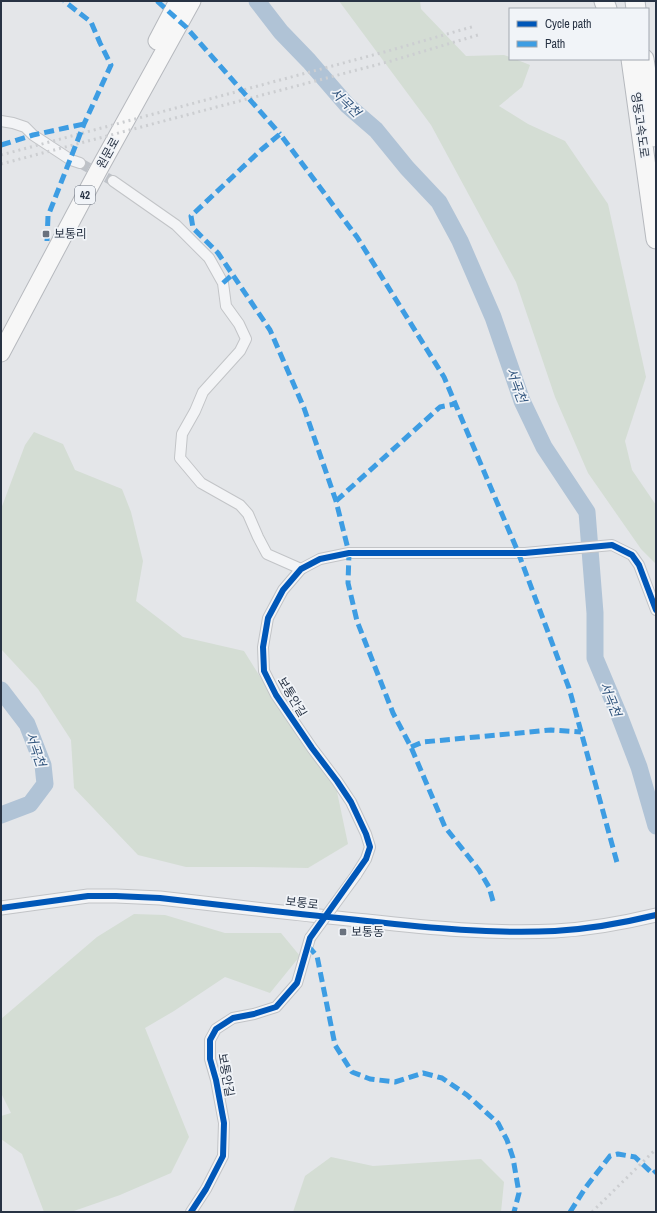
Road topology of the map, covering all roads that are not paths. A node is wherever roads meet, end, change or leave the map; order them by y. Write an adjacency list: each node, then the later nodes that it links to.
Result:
1 (178, 1): 3 (highway, 42)
2 (192, 1): 3 (highway, 42)
3 (166, 38): 13 (highway, 원문로 / 42); 14 (highway, 원문로 / 42)
4 (623, 60): 7 (highway)
5 (631, 60): 7 (highway, 영동고속도로)
6 (644, 60): 9 (highway, 영동고속도로)
7 (637, 103): 12 (highway, 영동고속도로)
8 (1, 120): 10 (street)
9 (656, 137)
10 (80, 163)
11 (113, 181): 15 (street)
12 (656, 239)
13 (1, 329)
14 (1, 353)
15 (301, 569): 16 (street, 보통안길); 19 (street, 보통안길, bridge)
16 (656, 610)
17 (1, 908): 18 (street, 보통로)
18 (656, 915)
19 (190, 1212)

